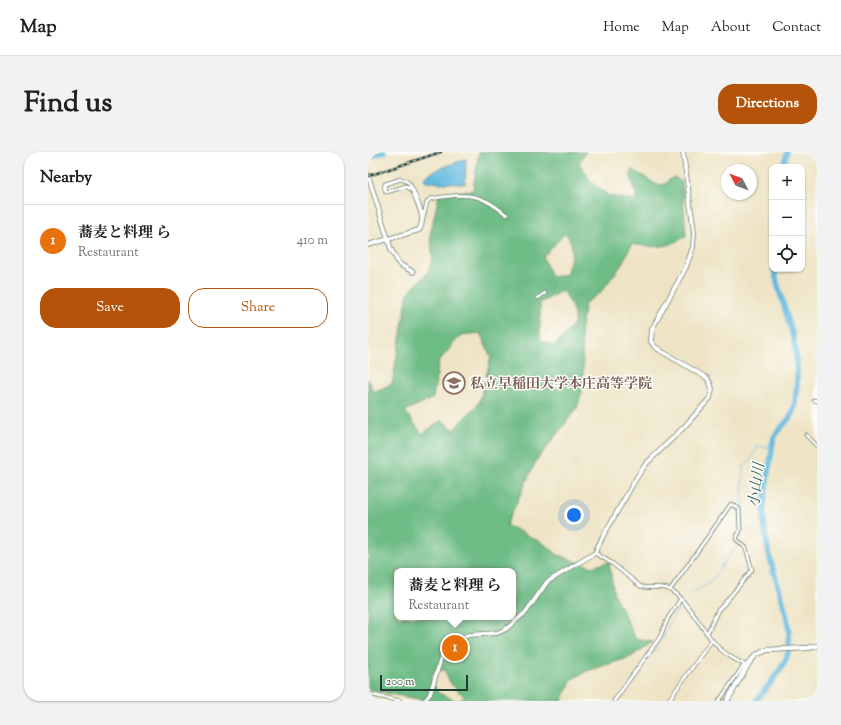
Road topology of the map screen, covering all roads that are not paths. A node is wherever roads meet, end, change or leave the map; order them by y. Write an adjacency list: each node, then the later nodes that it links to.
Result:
1 (683, 152): 14 (street)
2 (368, 175): 3 (street)
3 (369, 184): 7 (street)
4 (413, 190): 4 (street); 6 (street)
5 (507, 215): 6 (street)
6 (423, 219): 7 (street)
7 (388, 238): 8 (street); 9 (street)
8 (368, 245)
9 (413, 272)
10 (545, 294): 11 (street)
11 (538, 298)
12 (806, 435): 13 (street)
13 (817, 446)
14 (595, 554): 15 (street); 22 (street)
15 (670, 590): 16 (street); 17 (street)
16 (680, 600): 17 (street); 25 (street)
17 (707, 634): 18 (street)
18 (712, 640): 20 (street); 26 (street)
19 (816, 648): 20 (main road)
20 (745, 665): 27 (street); 28 (main road)
21 (368, 694): 23 (street)
22 (430, 694): 24 (street)
23 (400, 701)
24 (424, 701)
25 (614, 701)
26 (668, 701)
27 (718, 701)
28 (727, 701)

